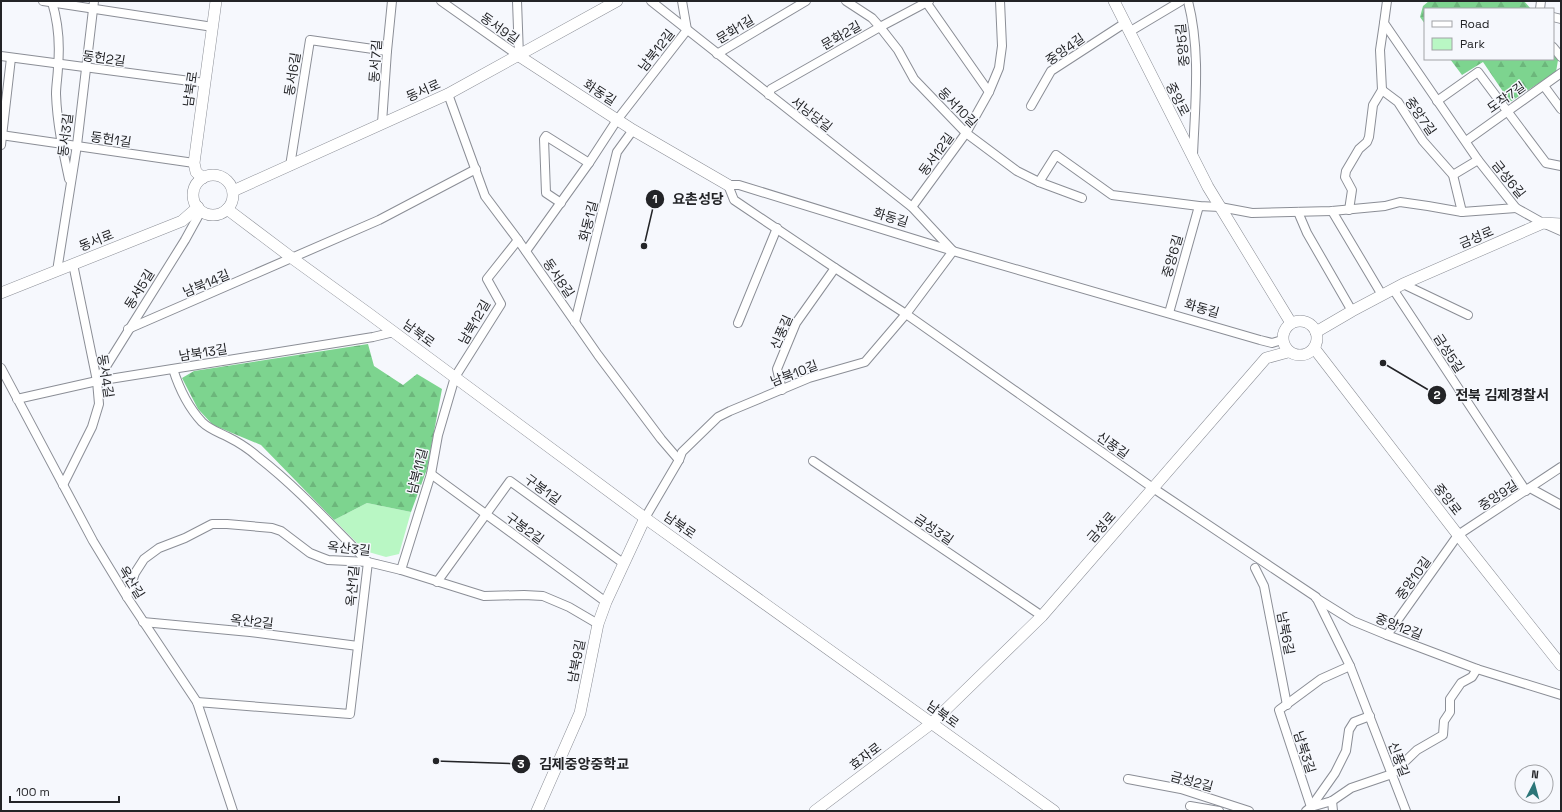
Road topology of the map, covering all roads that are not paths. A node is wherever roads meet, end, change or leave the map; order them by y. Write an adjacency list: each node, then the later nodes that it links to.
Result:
1 (43, 1): 16 (street)
2 (216, 1): 20 (street, 남북로)
3 (392, 1): 25 (street, 동서7길)
4 (441, 1): 28 (street, 동서9길)
5 (517, 1): 28 (street, 동서9길)
6 (617, 1): 28 (street, 동서로)
7 (651, 1): 23 (street, 서낭당길)
8 (682, 1): 23 (street)
9 (806, 1): 26 (street, 문화1길)
10 (846, 1): 21 (street, 동서10길)
11 (1000, 1): 37 (street, 동서12길)
12 (1114, 1): 22 (street, 중앙로)
13 (1181, 1): 22 (street, 중앙4길)
14 (1188, 1): 53 (street, 중앙5길)
15 (1388, 1): 19 (street)
16 (52, 2): 18 (street); 31 (street)
17 (928, 2): 21 (street, 문화2길); 37 (street)
18 (94, 5): 20 (street); 32 (street, 동서3길)
19 (1384, 23): 36 (street); 40 (street, 금성6길)
20 (213, 27): 34 (street, 남북로)
21 (880, 27): 39 (street, 문화2길); 47 (street, 동서10길)
22 (1127, 28): 41 (street, 중앙4길); 53 (street, 중앙로)
23 (687, 30): 26 (street, 서낭당길); 44 (street, 남북12길)
24 (1554, 48): 29 (street)
25 (387, 51): 45 (street, 동서7길); 57 (street, 동서6길)
26 (717, 54): 39 (street, 서낭당길)
27 (1, 56): 30 (street, 동헌2길)
28 (519, 56): 38 (street, 동서로); 44 (street, 화동길)
29 (1561, 57)
30 (11, 58): 31 (street, 동헌2길); 48 (street)
31 (59, 64): 32 (street, 동헌2길); 50 (street)
32 (86, 68): 34 (street, 동헌2길); 52 (street, 동서3길)
33 (1561, 73): 35 (street, 도작7길)
34 (205, 83): 55 (street, 남북로)
35 (1544, 86): 42 (street); 43 (street, 도작7길)
36 (1382, 90): 60 (street, 중앙7길); 74 (street)
37 (989, 92): 47 (street, 동서12길)
38 (448, 94): 45 (street, 동서로); 59 (street, 동서8길)
39 (769, 95): 69 (street, 서낭당길)
40 (1437, 101): 43 (street); 49 (street, 금성6길)
41 (1031, 106)
42 (1561, 109)
43 (1507, 111): 49 (street, 도작7길); 58 (street)
44 (617, 120): 46 (street, 화동길); 56 (street, 남북12길)
45 (382, 123): 57 (street, 동서로)
46 (633, 130): 64 (street, 화동길); 96 (street, 화동1길)
47 (966, 133): 62 (street, 동서10길); 69 (street, 동서12길)
48 (1, 135): 50 (street, 동헌1길); 51 (street)
49 (1466, 141): 54 (street, 금성6길)
50 (61, 143): 52 (street, 동헌1길); 63 (street)
51 (1, 145)
52 (77, 146): 55 (street, 동헌1길); 63 (street, 동서3길)
53 (1193, 159): 70 (street, 중앙로)
54 (1478, 160): 60 (street, 금성6길); 71 (street, 금성6길)
55 (194, 163): 61 (street)
56 (589, 163): 67 (street, 남북12길); 67 (street)
57 (290, 166): 65 (street, 동서로)
58 (1561, 166)
59 (476, 169): 82 (street, 동서8길); 85 (street)
60 (1453, 175): 77 (street, 중앙7길)
61 (203, 178): 65 (street); 72 (street)
62 (1039, 182): 66 (street, 동서10길); 68 (street)
63 (70, 185): 88 (street, 동서3길)
64 (728, 185): 80 (street, 신풍길); 84 (street, 화동길)
65 (232, 191): 73 (street)
66 (1082, 198)
67 (561, 204): 83 (street, 남북12길)
68 (1199, 206): 70 (street); 93 (street, 중앙6길)
69 (912, 207): 84 (street, 서낭당길)
70 (1220, 207): 76 (street); 98 (street, 중앙로)
71 (1516, 208): 77 (street); 78 (street, 금성6길)
72 (199, 209): 73 (street); 86 (street, 동서로); 99 (street, 동서5길)
73 (227, 209): 85 (street, 남북로)
74 (1350, 210): 75 (street); 77 (street)
75 (1332, 211): 76 (street); 91 (street)
76 (1298, 212): 92 (street)
77 (1462, 212)
78 (1543, 224): 79 (street, 금성로); 81 (street, 금성6길); 89 (street, 금성로)
79 (1561, 224)
80 (777, 228): 87 (street, 신풍길); 97 (street)
81 (1561, 231)
82 (518, 240): 83 (street, 동서8길); 107 (street, 남북12길)
83 (526, 251): 96 (street, 동서8길)
84 (953, 251): 93 (street, 화동길); 94 (street, 남북10길)
85 (292, 258): 99 (street, 남북14길); 100 (street, 남북로)
86 (73, 264): 88 (street, 동서로); 108 (street, 동서4길)
87 (834, 268): 94 (street, 신풍길); 109 (street, 신풍길)
88 (57, 271): 90 (street, 동서로)
89 (1398, 286): 91 (street, 금성로); 95 (street); 117 (street, 금성5길)
90 (1, 293)
91 (1382, 295): 92 (street, 금성로)
92 (1352, 311): 101 (street, 금성로)
93 (1168, 313): 102 (street, 화동길)
94 (906, 314): 109 (street, 남북10길); 116 (street, 신풍길)
95 (1468, 316)
96 (575, 322): 111 (street, 동서8길)
97 (738, 323)
98 (1291, 323): 101 (street); 102 (street)
99 (128, 329): 108 (street, 동서5길)
100 (394, 332): 106 (street, 남북13길); 107 (street, 남북로)
101 (1316, 332): 103 (street)
102 (1282, 340): 104 (street)
103 (1314, 348): 104 (street); 121 (street, 중앙로)
104 (1288, 352): 116 (street, 금성로)
105 (1, 368): 110 (street, 옥산길)
106 (173, 369): 108 (street, 남북13길); 122 (street, 옥산1길)
107 (455, 377): 114 (street, 남북11길); 120 (street, 남북로)
108 (97, 381): 110 (street, 남북13길); 115 (street, 동서4길)
109 (782, 390): 111 (street, 남북10길)
110 (17, 399): 115 (street, 옥산길)
111 (679, 460): 120 (street, 남북10길)
112 (813, 462): 130 (street, 금성3길)
113 (1561, 467): 117 (street, 중앙9길)
114 (431, 474): 119 (street, 구봉2길); 125 (street, 남북11길)
115 (63, 485): 127 (street, 옥산길)
116 (1153, 488): 128 (street, 신풍길); 130 (street, 금성로)
117 (1528, 490): 118 (street, 중앙9길); 121 (street, 중앙9길)
118 (1561, 505)
119 (486, 514): 123 (street, 구봉1길); 126 (street, 구봉1길); 129 (street, 구봉2길)
120 (645, 518): 123 (street, 남북9길); 142 (street, 남북로)
121 (1458, 535): 133 (street, 중앙10길); 135 (street, 중앙로)
122 (368, 562): 125 (street, 옥산3길); 127 (street, 옥산3길); 134 (street, 옥산1길)
123 (624, 563): 129 (street, 남북9길)
124 (1256, 568): 140 (street, 남북6길)
125 (401, 570): 126 (street, 옥산3길)
126 (437, 582): 132 (street, 옥산3길)
127 (127, 597): 131 (street, 옥산길)
128 (1316, 597): 133 (street, 중앙12길); 136 (street, 신풍길)
129 (606, 602): 132 (street, 남북9길)
130 (1042, 616): 142 (street, 금성로)
131 (143, 622): 134 (street, 옥산2길); 139 (street, 옥산길)
132 (598, 624): 149 (street, 남북9길)
133 (1387, 635): 137 (street, 중앙12길)
134 (358, 646): 139 (street, 옥산1길)
135 (1560, 662)
136 (1350, 666): 140 (street); 141 (street, 신풍길)
137 (1477, 669): 138 (street, 중앙12길); 143 (street)
138 (1561, 695)
139 (197, 702): 148 (street, 옥산길)
140 (1287, 705): 147 (street, 남북3길)
141 (1370, 716): 143 (street, 신풍길); 147 (street)
142 (932, 723): 150 (street, 효자로); 151 (street, 남북로)
143 (1392, 774): 145 (street); 155 (street, 신풍길)
144 (1128, 779): 153 (street, 금성2길)
145 (1332, 801): 147 (street); 154 (street)
146 (1190, 806): 152 (street)
147 (1309, 810)
148 (234, 811)
149 (537, 811)
150 (815, 811)
151 (1054, 811)
152 (1218, 811)
153 (1249, 811)
154 (1332, 811)
155 (1406, 811)

